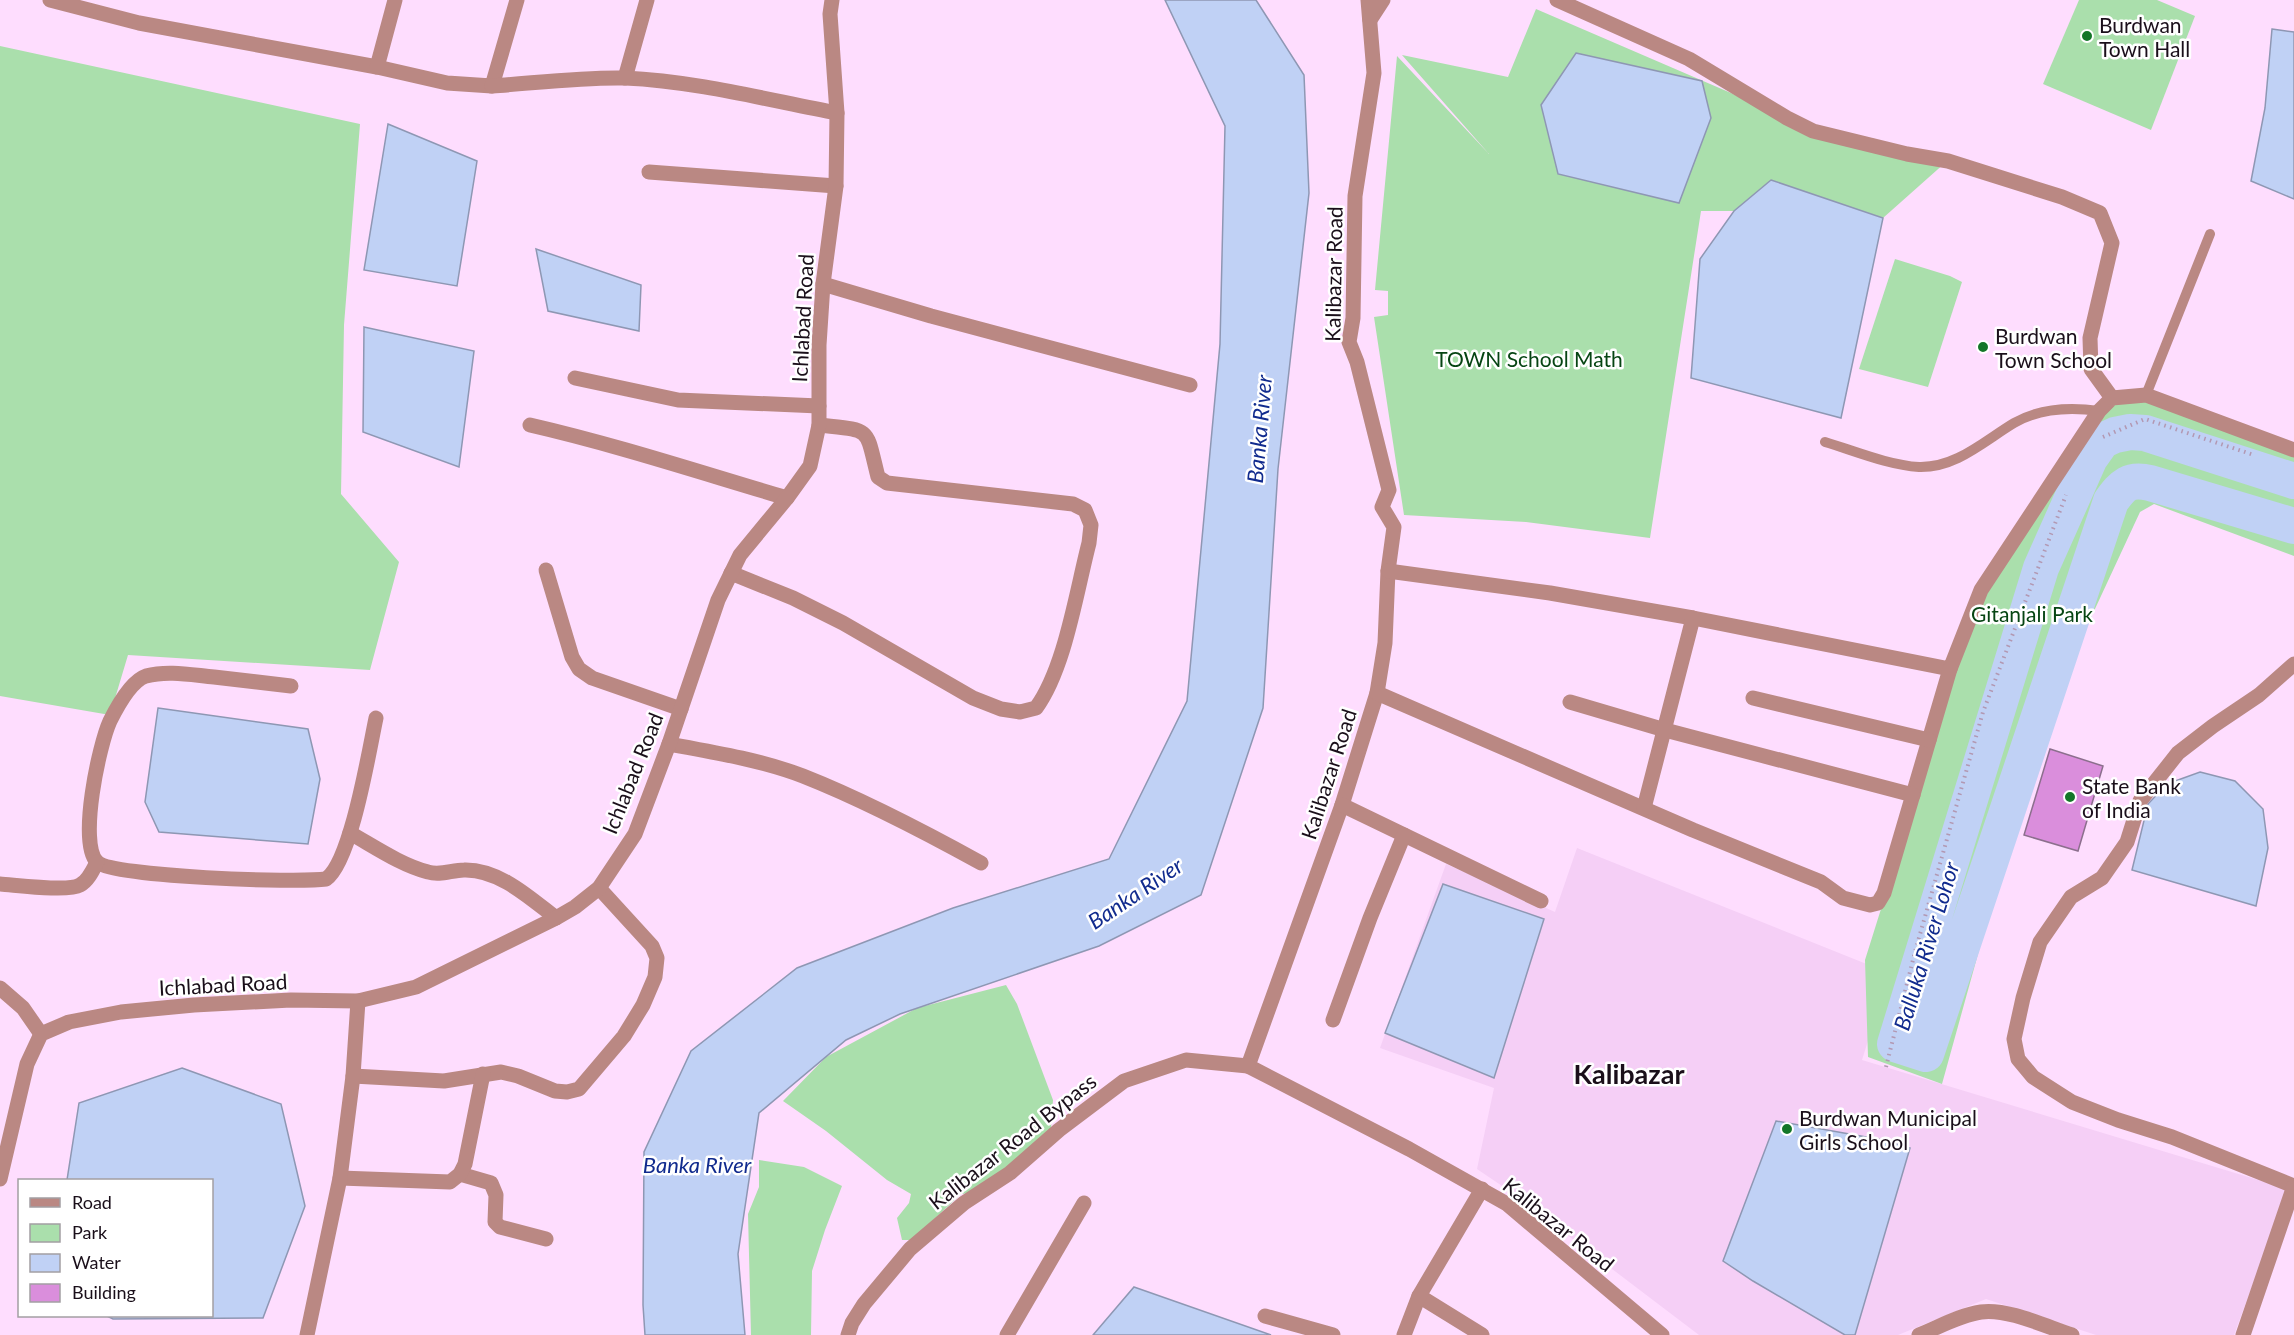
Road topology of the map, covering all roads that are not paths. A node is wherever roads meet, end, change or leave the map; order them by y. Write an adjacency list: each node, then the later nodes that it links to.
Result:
1 (50, 0): 10 (street)
2 (395, 0): 10 (street)
3 (517, 0): 12 (street)
4 (647, 0): 11 (street)
5 (832, 0): 13 (street, Ichlabad Road)
6 (1368, 0): 9 (street, Kalibazar Road)
7 (1383, 0): 9 (street)
8 (1557, 0): 21 (street)
9 (1370, 20): 30 (street, Kalibazar Road)
10 (377, 67): 12 (street)
11 (625, 78): 12 (street); 13 (street)
12 (492, 86)
13 (837, 113): 15 (street, Ichlabad Road)
14 (649, 172): 15 (street)
15 (836, 186): 17 (street, Ichlabad Road)
16 (2210, 234): 20 (lane)
17 (823, 284): 19 (street); 22 (street, Ichlabad Road)
18 (574, 378): 22 (street)
19 (1190, 385)
20 (2146, 395): 21 (street); 27 (street)
21 (2112, 398): 23 (street)
22 (819, 406): 25 (street, Ichlabad Road)
23 (2099, 411): 26 (lane); 34 (street)
24 (530, 425): 28 (street)
25 (819, 425): 28 (street, Ichlabad Road); 31 (street)
26 (1825, 442)
27 (2294, 450)
28 (788, 498): 31 (street, Ichlabad Road)
29 (546, 570): 39 (street)
30 (1388, 571): 32 (street); 36 (street, Kalibazar Road)
31 (731, 573): 39 (street, Ichlabad Road)
32 (1693, 618): 34 (street); 41 (street)
33 (2294, 664): 66 (street)
34 (1950, 669): 42 (street)
35 (291, 686): 49 (street)
36 (1377, 693): 45 (street, Kalibazar Road); 46 (street)
37 (1753, 698): 42 (street)
38 (1570, 702): 41 (street)
39 (681, 709): 43 (street, Ichlabad Road)
40 (376, 718): 47 (street)
41 (1665, 730): 44 (street); 46 (street)
42 (1929, 740): 44 (street)
43 (669, 744): 50 (street); 52 (street, Ichlabad Road)
44 (1913, 795): 46 (street)
45 (1342, 805): 48 (street); 59 (street, Kalibazar Road)
46 (1644, 808)
47 (350, 833): 49 (street); 54 (street)
48 (1404, 836): 53 (street); 57 (street)
49 (97, 862): 51 (street)
50 (981, 863)
51 (0, 884)
52 (598, 888): 54 (street, Ichlabad Road); 60 (street)
53 (1541, 901)
54 (556, 918): 56 (street, Ichlabad Road)
55 (0, 988): 58 (street)
56 (358, 1001): 58 (street, Ichlabad Road); 61 (street)
57 (1333, 1020)
58 (41, 1034): 62 (street)
59 (1248, 1066): 67 (street, Kalibazar Road); 73 (street, Kalibazar Road Bypass)
60 (483, 1074): 61 (street); 63 (street)
61 (353, 1077): 64 (street)
62 (1, 1162): 65 (street)
63 (460, 1174): 64 (street); 69 (street)
64 (340, 1178): 72 (street)
65 (0, 1179)
66 (2294, 1186): 81 (street)
67 (1482, 1189): 70 (street); 78 (street, Kalibazar Road)
68 (1084, 1203): 74 (street)
69 (546, 1239)
70 (1419, 1296): 76 (street); 77 (street)
71 (1265, 1316): 75 (street)
72 (307, 1335)
73 (848, 1335)
74 (1007, 1335)
75 (1333, 1335)
76 (1404, 1335)
77 (1482, 1335)
78 (1662, 1335)
79 (1920, 1335): 80 (street)
80 (2072, 1335)
81 (2243, 1335)

